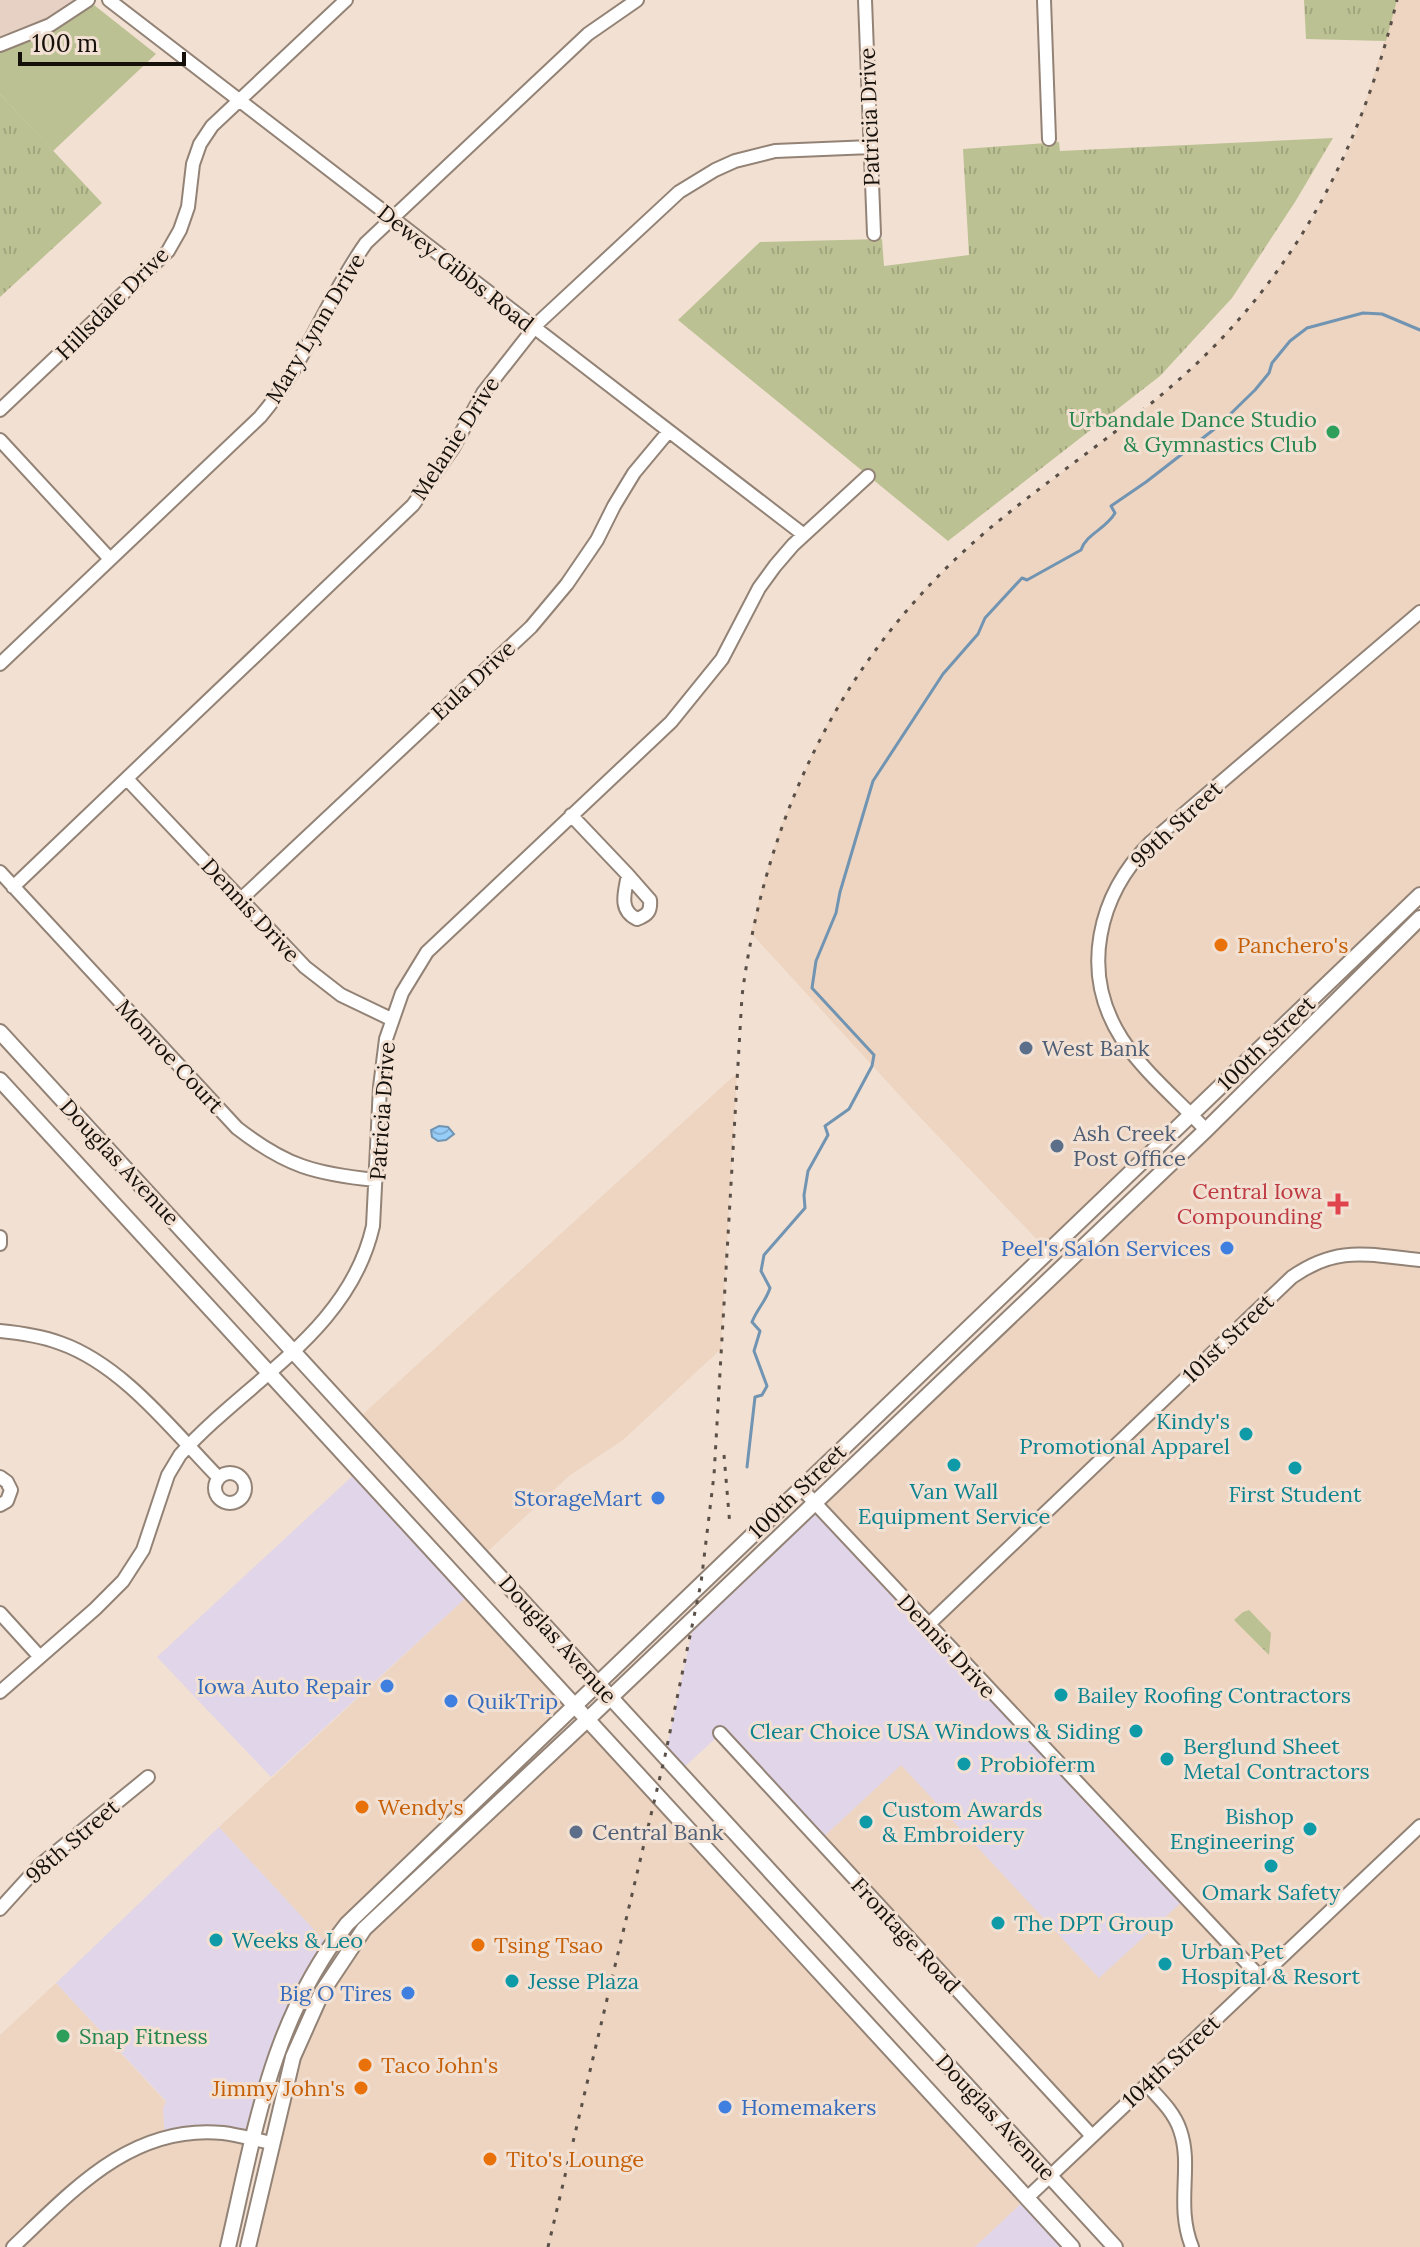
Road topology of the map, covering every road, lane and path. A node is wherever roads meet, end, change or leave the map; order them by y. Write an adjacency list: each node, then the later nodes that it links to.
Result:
1 (88, 0): 7 (street)
2 (109, 0): 8 (street, Dewey Gibbs Road)
3 (346, 0): 8 (street, Hillsdale Drive)
4 (637, 0): 11 (street, Mary Lynn Drive)
5 (865, 0): 10 (street, Patricia Drive)
6 (1044, 0): 9 (street)
7 (0, 45)
8 (239, 100): 11 (street, Dewey Gibbs Road); 14 (street, Hillsdale Drive)
9 (1049, 139)
10 (871, 147): 12 (street, Patricia Drive); 13 (street, Melanie Drive)
11 (392, 218): 13 (street, Dewey Gibbs Road); 19 (street, Mary Lynn Drive)
12 (874, 234)
13 (534, 327): 15 (street, Dewey Gibbs Road); 22 (street, Melanie Drive)
14 (0, 410)
15 (669, 431): 18 (street, Dewey Gibbs Road); 28 (street, Eula Drive)
16 (0, 440): 19 (street)
17 (868, 476): 18 (street, Patricia Drive)
18 (804, 535): 23 (street, Patricia Drive)
19 (110, 559): 21 (street, Mary Lynn Drive)
20 (1420, 612): 33 (street, 99th Street)
21 (0, 664)
22 (127, 779): 26 (street, Melanie Drive); 28 (street, Dennis Drive)
23 (571, 815): 25 (street); 30 (street, Patricia Drive)
24 (0, 872): 26 (street, Monroe Court)
25 (628, 875)
26 (13, 887): 35 (street, Monroe Court)
27 (1420, 895): 33 (main road, 100th Street)
28 (241, 899): 30 (street, Dennis Drive)
29 (1420, 918): 34 (main road, 100th Street)
30 (391, 1019): 35 (street, Patricia Drive)
31 (0, 1032): 40 (main road, Douglas Avenue)
32 (0, 1080): 41 (main road, Douglas Avenue)
33 (1192, 1114): 34 (street, 99th Street); 45 (main road, 100th Street)
34 (1206, 1130): 46 (main road, 100th Street)
35 (376, 1180): 40 (street, Patricia Drive)
36 (0, 1237): 37 (street)
37 (0, 1244)
38 (1420, 1260): 49 (street, 101st Street)
39 (0, 1331): 42 (street)
40 (293, 1350): 41 (street, Patricia Drive); 51 (main road, Douglas Avenue)
41 (269, 1373): 42 (street, Patricia Drive); 54 (main road, Douglas Avenue)
42 (188, 1447): 44 (street); 50 (street, Patricia Drive)
43 (0, 1477): 47 (street)
44 (218, 1477)
45 (800, 1487): 46 (street, Dennis Drive); 51 (main road, 100th Street)
46 (814, 1503): 49 (street, Dennis Drive); 53 (main road, 100th Street)
47 (0, 1505)
48 (0, 1613): 50 (street)
49 (928, 1625): 60 (street, Dennis Drive)
50 (40, 1657): 52 (street, Patricia Drive)
51 (597, 1682): 53 (main road, Douglas Avenue); 54 (main road, 100th Street)
52 (0, 1692)
53 (611, 1697): 55 (main road, 100th Street); 65 (main road, Douglas Avenue)
54 (574, 1705): 55 (main road, Douglas Avenue); 63 (main road, 100th Street)
55 (587, 1720): 64 (main road, 100th Street); 66 (main road, Douglas Avenue)
56 (720, 1733): 62 (street, Frontage Road)
57 (148, 1777): 59 (street, 98th Street)
58 (1420, 1826): 60 (street, 104th Street)
59 (0, 1909)
60 (1260, 1977): 61 (street, 104th Street)
61 (1147, 2085): 62 (street, 104th Street); 72 (street)
62 (1092, 2136): 65 (street, 104th Street)
63 (254, 2139): 64 (street); 67 (street); 68 (main road, 100th Street)
64 (272, 2143): 69 (main road, 100th Street)
65 (1050, 2176): 66 (street, 104th Street); 71 (main road, Douglas Avenue)
66 (1027, 2198): 70 (main road, Douglas Avenue)
67 (13, 2247)
68 (228, 2247)
69 (248, 2247)
70 (1072, 2247)
71 (1115, 2247)
72 (1192, 2247)

